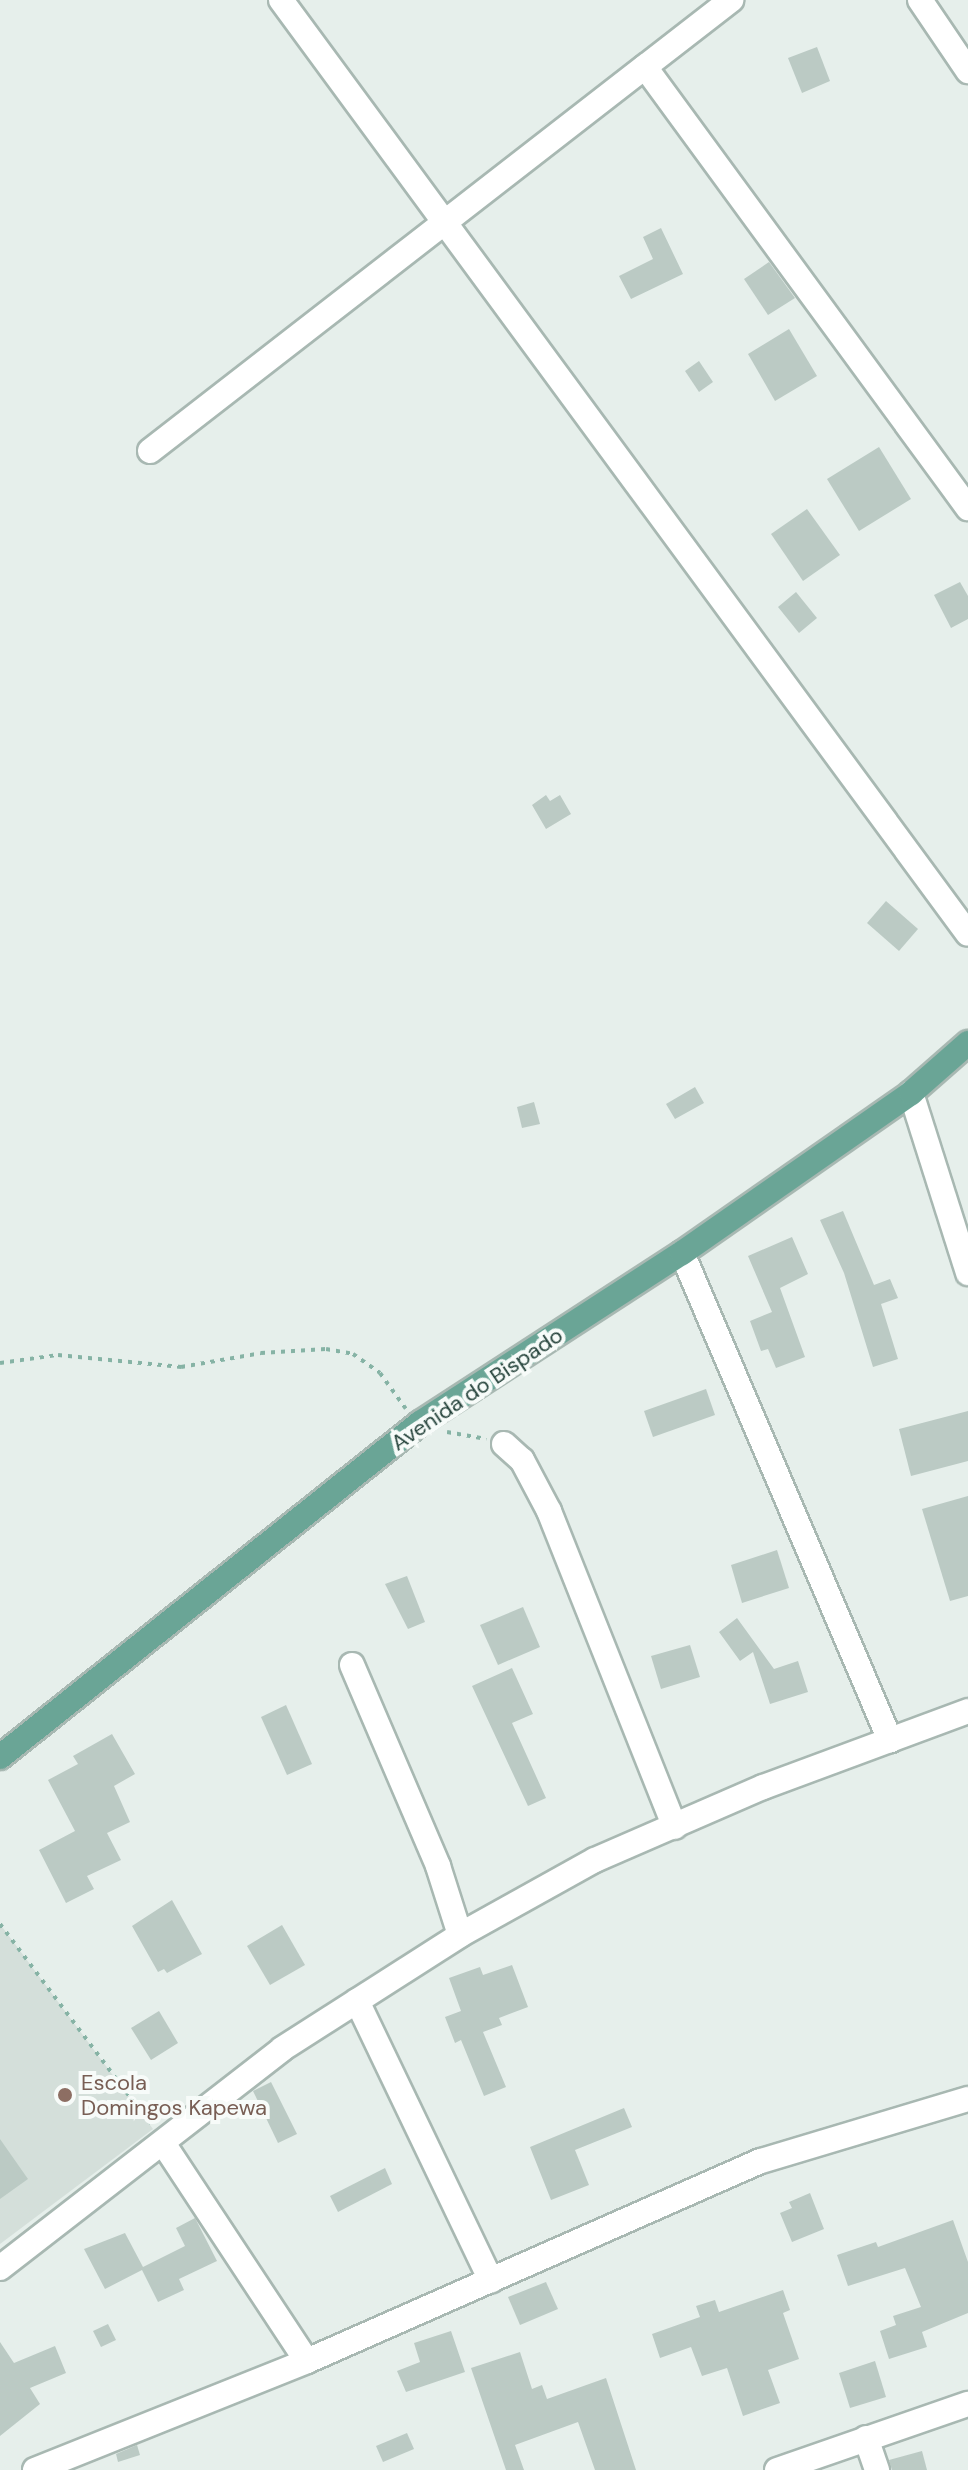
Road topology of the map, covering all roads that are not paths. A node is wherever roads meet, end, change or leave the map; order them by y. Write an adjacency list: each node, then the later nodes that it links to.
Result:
1 (281, 0): 6 (street)
2 (731, 0): 4 (street)
3 (920, 0): 5 (street)
4 (645, 67): 6 (street); 8 (street)
5 (968, 71)
6 (446, 221): 7 (street); 9 (street)
7 (150, 451)
8 (968, 508)
9 (968, 934)
10 (968, 1043): 11 (main road, Avenida do Bispado)
11 (911, 1093): 12 (main road, Avenida do Bispado); 13 (street)
12 (682, 1253): 17 (street); 18 (main road, Avenida do Bispado)
13 (968, 1273)
14 (504, 1444): 19 (street)
15 (352, 1665): 20 (street)
16 (968, 1711): 17 (street)
17 (890, 1740): 19 (street)
18 (0, 1757)
19 (675, 1827): 20 (street)
20 (460, 1935): 21 (street)
21 (357, 2001): 23 (street); 25 (street)
22 (968, 2099): 25 (street)
23 (163, 2143): 24 (street); 26 (street)
24 (0, 2268)
25 (491, 2281): 26 (street)
26 (307, 2361): 29 (street)
27 (968, 2404): 28 (street)
28 (866, 2438): 30 (street); 31 (street)
29 (35, 2470)
30 (777, 2470)
31 (877, 2470)

